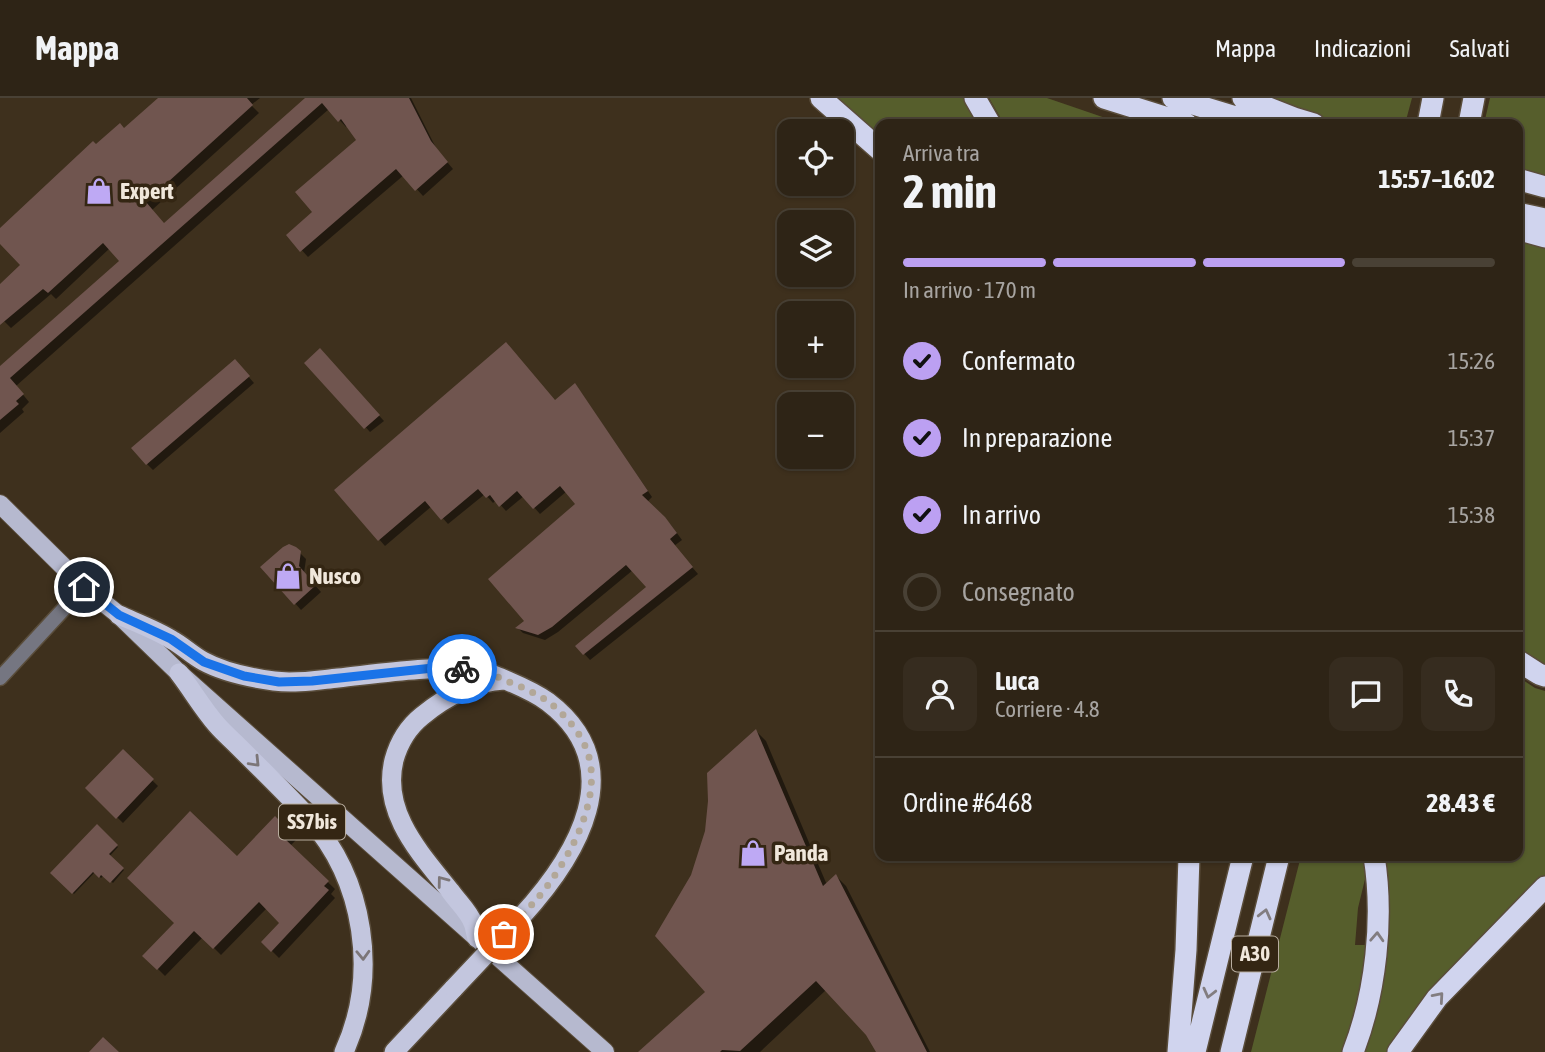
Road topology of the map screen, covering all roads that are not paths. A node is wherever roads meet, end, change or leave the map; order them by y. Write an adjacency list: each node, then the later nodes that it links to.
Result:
1 (821, 98): 11 (highway)
2 (1173, 98): 8 (highway)
3 (1243, 98): 9 (highway)
4 (1474, 98): 10 (highway)
5 (1111, 100): 6 (highway); 7 (highway)
6 (1164, 119)
7 (1171, 119)
8 (1242, 119)
9 (1297, 119)
10 (1470, 119)
11 (875, 146)
12 (1523, 181): 13 (highway)
13 (1545, 187)
14 (1523, 193): 15 (highway)
15 (1545, 198)
16 (1523, 214): 17 (highway)
17 (1545, 219)
18 (1523, 231): 19 (highway)
19 (1545, 237)
20 (0, 504): 21 (main road, SS7bis)
21 (84, 587): 22 (main road, SS7bis); 26 (street)
22 (119, 615): 24 (main road, SS7bis); 27 (highway, SS7bis)
23 (1523, 664): 25 (highway)
24 (179, 673): 33 (main road, SS7bis); 34 (highway, SS7bis, one-way to 34)
25 (1545, 676)
26 (0, 678)
27 (505, 680): 33 (highway, SS7bis, one-way to 27); 35 (highway, SS7bis, bridge)
28 (1189, 861): 37 (highway)
29 (1242, 861): 38 (highway, A30, one-way to 38)
30 (1278, 861): 39 (highway, A30, one-way to 30)
31 (1374, 861): 40 (highway, one-way to 31)
32 (1545, 887): 41 (highway, one-way to 32)
33 (477, 938): 36 (main road, SS7bis)
34 (344, 1052)
35 (394, 1052)
36 (605, 1052)
37 (1178, 1052)
38 (1195, 1052)
39 (1231, 1052)
40 (1353, 1052)
41 (1398, 1052)

